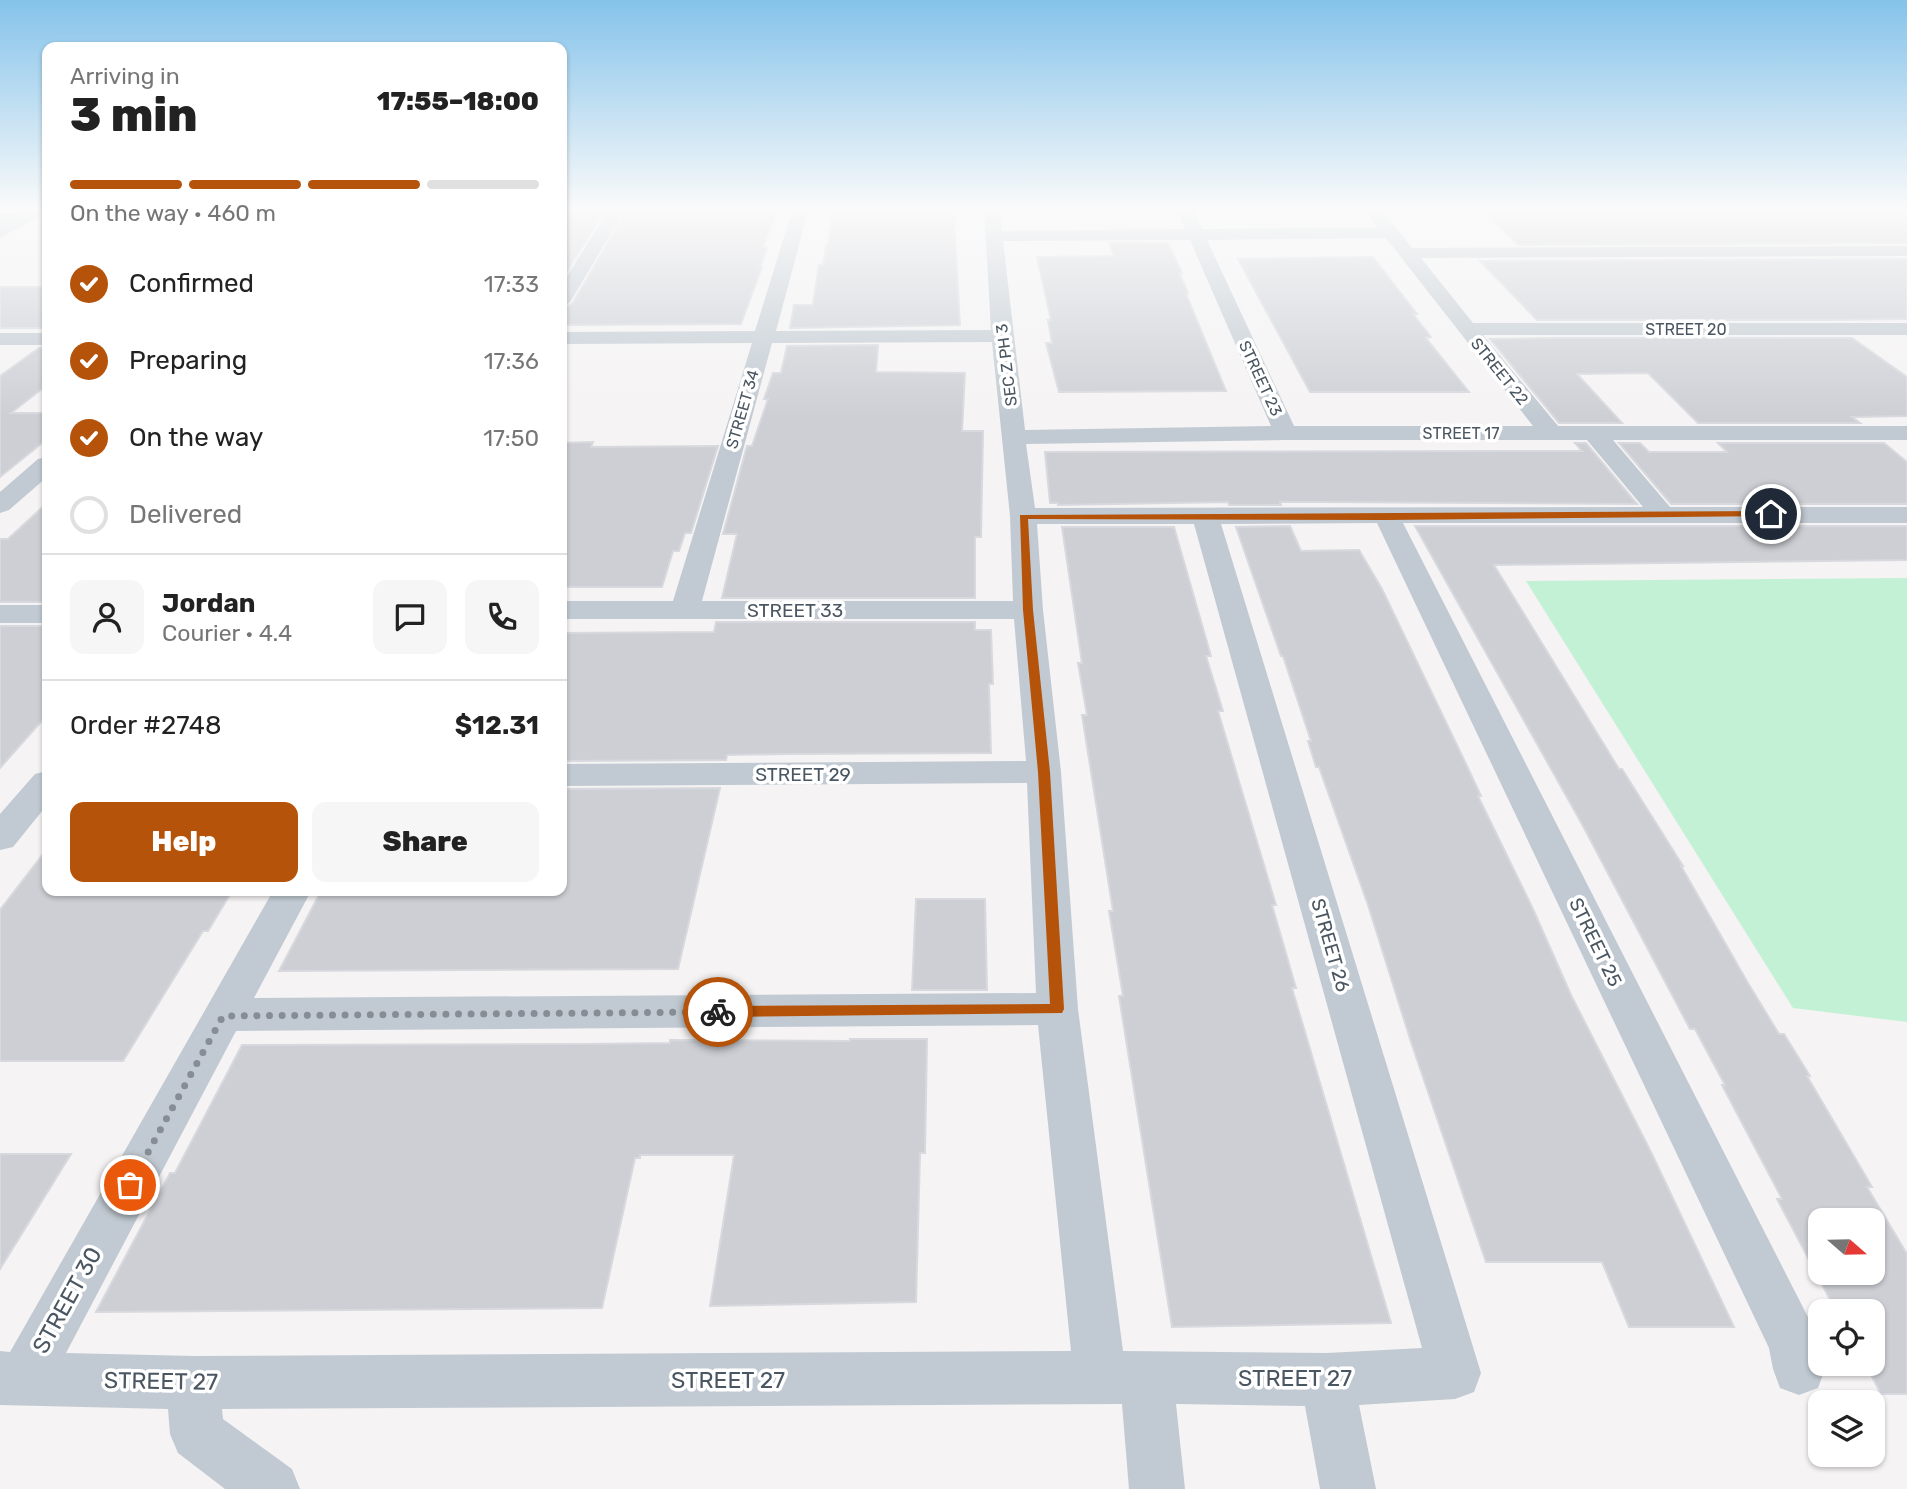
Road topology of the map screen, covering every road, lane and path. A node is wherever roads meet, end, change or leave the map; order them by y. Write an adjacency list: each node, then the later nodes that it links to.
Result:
1 (781, 277): 8 (street, STREET 34)
2 (997, 277): 7 (street, SEC Z PH 3)
3 (1215, 277): 13 (street, STREET 23)
4 (1425, 277): 5 (street, STREET 22)
5 (1466, 329): 6 (street, STREET 20); 14 (street, STREET 22)
6 (1907, 329)
7 (1002, 336): 8 (street); 17 (street, SEC Z PH 3)
8 (763, 337): 9 (street); 26 (street, STREET 34)
9 (567, 338)
10 (0, 339): 11 (street)
11 (38, 339): 12 (street)
12 (0, 359)
13 (1286, 433): 14 (street, STREET 17); 17 (street, STREET 17)
14 (1551, 433): 15 (street, STREET 17)
15 (1594, 433): 16 (street, STREET 17); 20 (street)
16 (1907, 433)
17 (1015, 437): 22 (street, SEC Z PH 3)
18 (42, 468): 19 (street)
19 (0, 505)
20 (1662, 514): 21 (street); 23 (street)
21 (1907, 514)
22 (1023, 516): 24 (street); 27 (street, SEC Z PH 3)
23 (1387, 517): 24 (street); 37 (street, STREET 25)
24 (1206, 518): 38 (street, STREET 26)
25 (567, 610): 26 (street, STREET 33)
26 (685, 610): 27 (street, STREET 33)
27 (1028, 610): 30 (street, SEC Z PH 3)
28 (0, 614): 29 (street)
29 (42, 614)
30 (1044, 772): 31 (street, STREET 29); 35 (street, SEC Z PH 3)
31 (567, 775)
32 (42, 788): 33 (street)
33 (0, 838)
34 (289, 896): 36 (street, STREET 30)
35 (1057, 1009): 36 (street); 39 (street, SEC Z PH 3)
36 (223, 1016): 40 (street, STREET 30)
37 (1799, 1369)
38 (1455, 1373): 41 (street, STREET 27)
39 (1124, 1377): 41 (street, STREET 27); 42 (street, STREET 27); 44 (street, SEC Z PH 3)
40 (12, 1378): 42 (street, STREET 27)
41 (1326, 1380): 45 (street)
42 (193, 1383): 43 (street)
43 (272, 1489)
44 (1157, 1489)
45 (1348, 1489)

